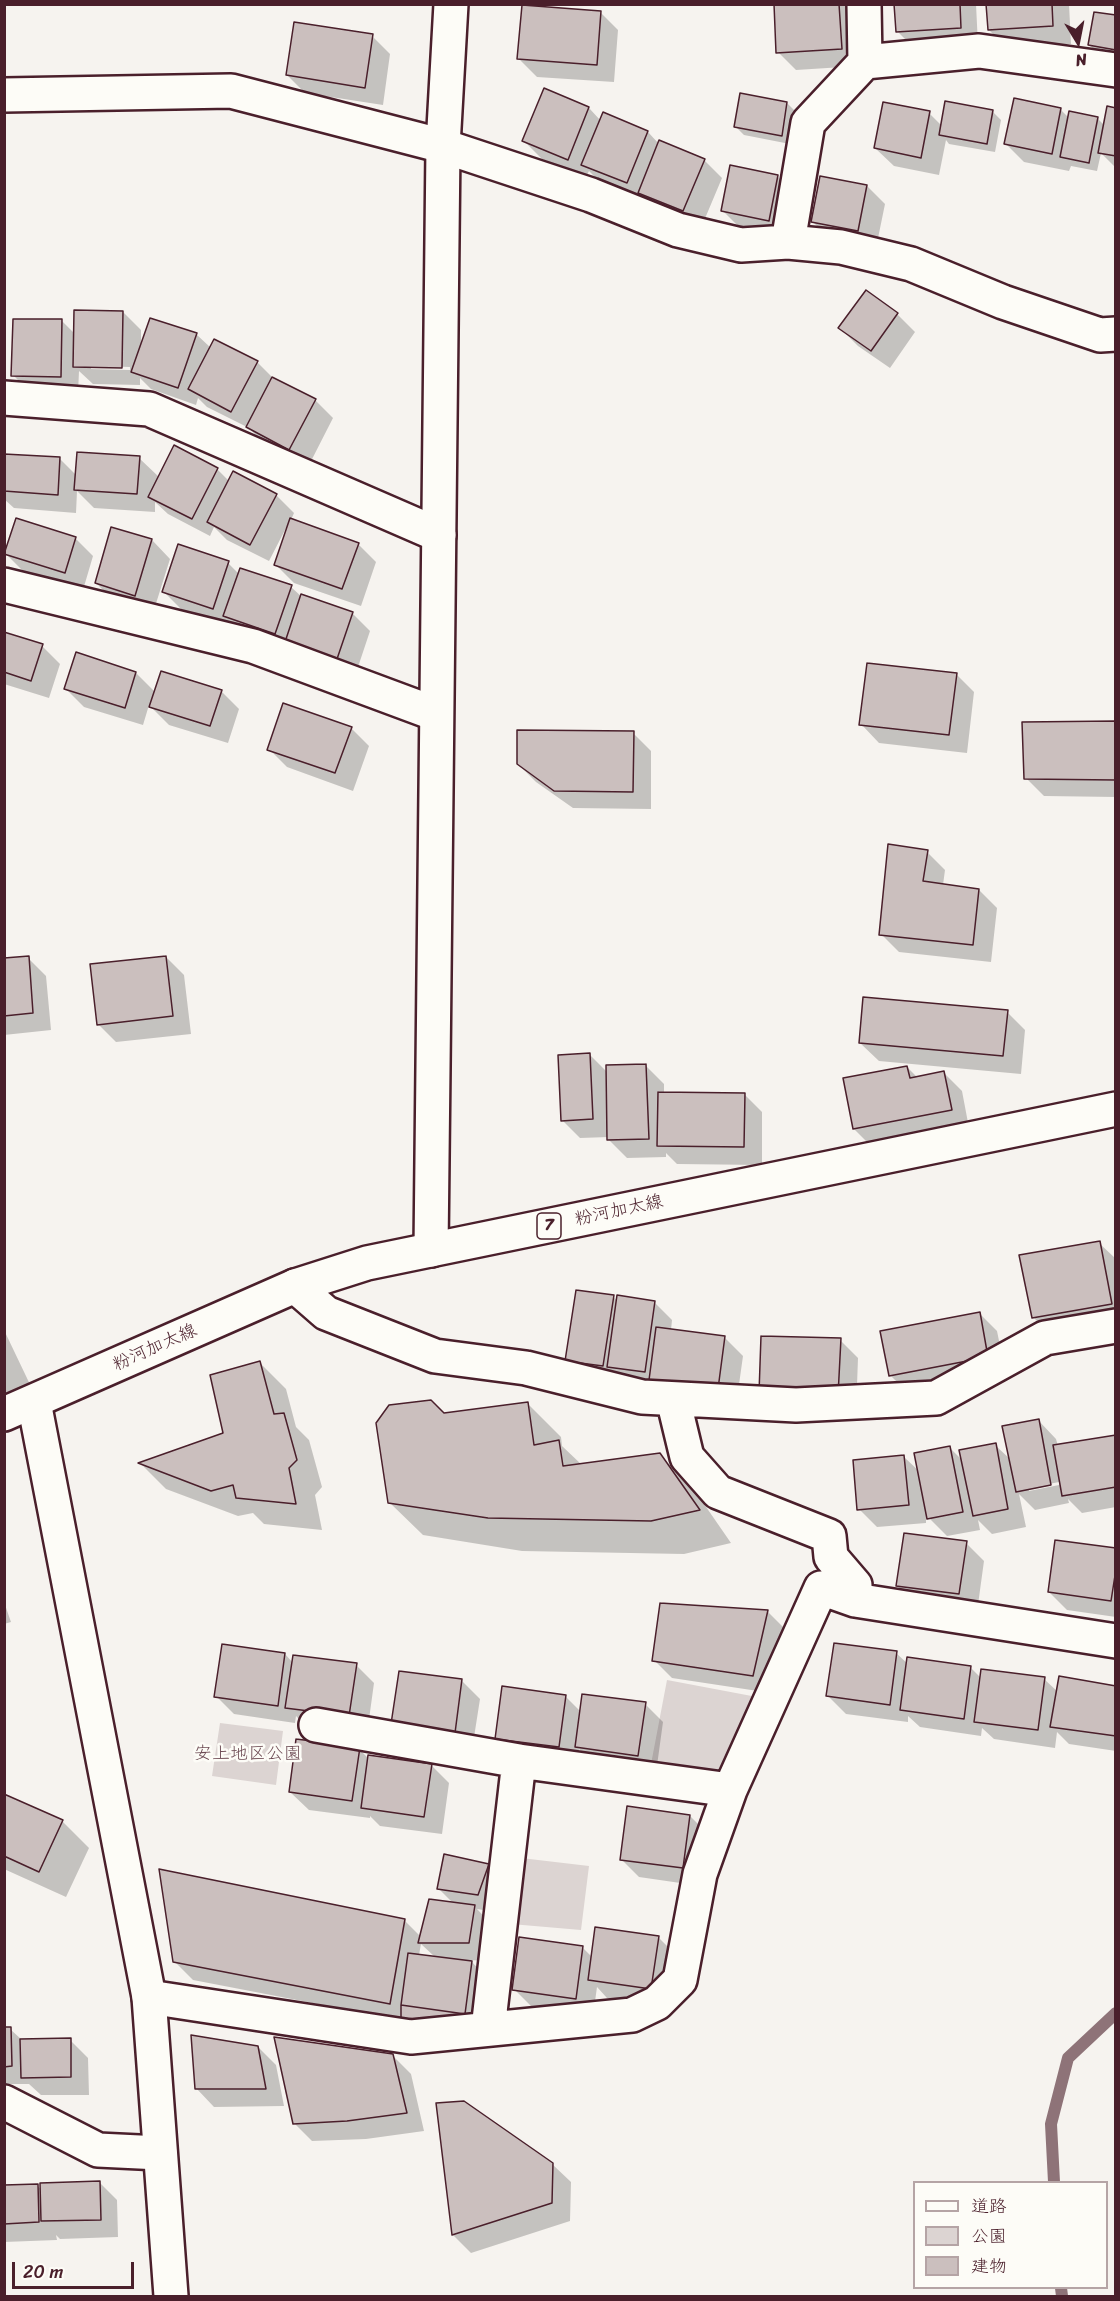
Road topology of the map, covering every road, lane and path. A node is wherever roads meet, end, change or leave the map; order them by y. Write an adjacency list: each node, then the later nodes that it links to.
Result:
1 (451, 4): 6 (street)
2 (864, 4): 3 (street)
3 (865, 62): 4 (street); 7 (street)
4 (1116, 70)
5 (4, 95): 6 (street)
6 (443, 146): 7 (street); 10 (street)
7 (788, 242): 8 (street)
8 (1116, 334)
9 (4, 398): 10 (street)
10 (439, 535): 12 (street)
11 (4, 585): 12 (street)
12 (436, 714): 14 (street)
13 (1116, 1110): 14 (street, 粉河加太線 / 7)
14 (431, 1250): 15 (street, 粉河加太線 / 7)
15 (295, 1286): 17 (street); 18 (street, 粉河加太線 / 7)
16 (1116, 1326): 17 (street)
17 (673, 1399): 20 (street)
18 (34, 1402): 19 (street, 粉河加太線 / 7); 25 (street)
19 (4, 1414)
20 (855, 1600): 21 (street); 24 (street)
21 (1116, 1641)
22 (316, 1725): 23 (street)
23 (519, 1761): 24 (street); 26 (street)
24 (730, 1790): 26 (street)
25 (149, 1997): 26 (street); 28 (street)
26 (488, 2029)
27 (4, 2102): 28 (street)
28 (160, 2153): 29 (street)
29 (171, 2296)

